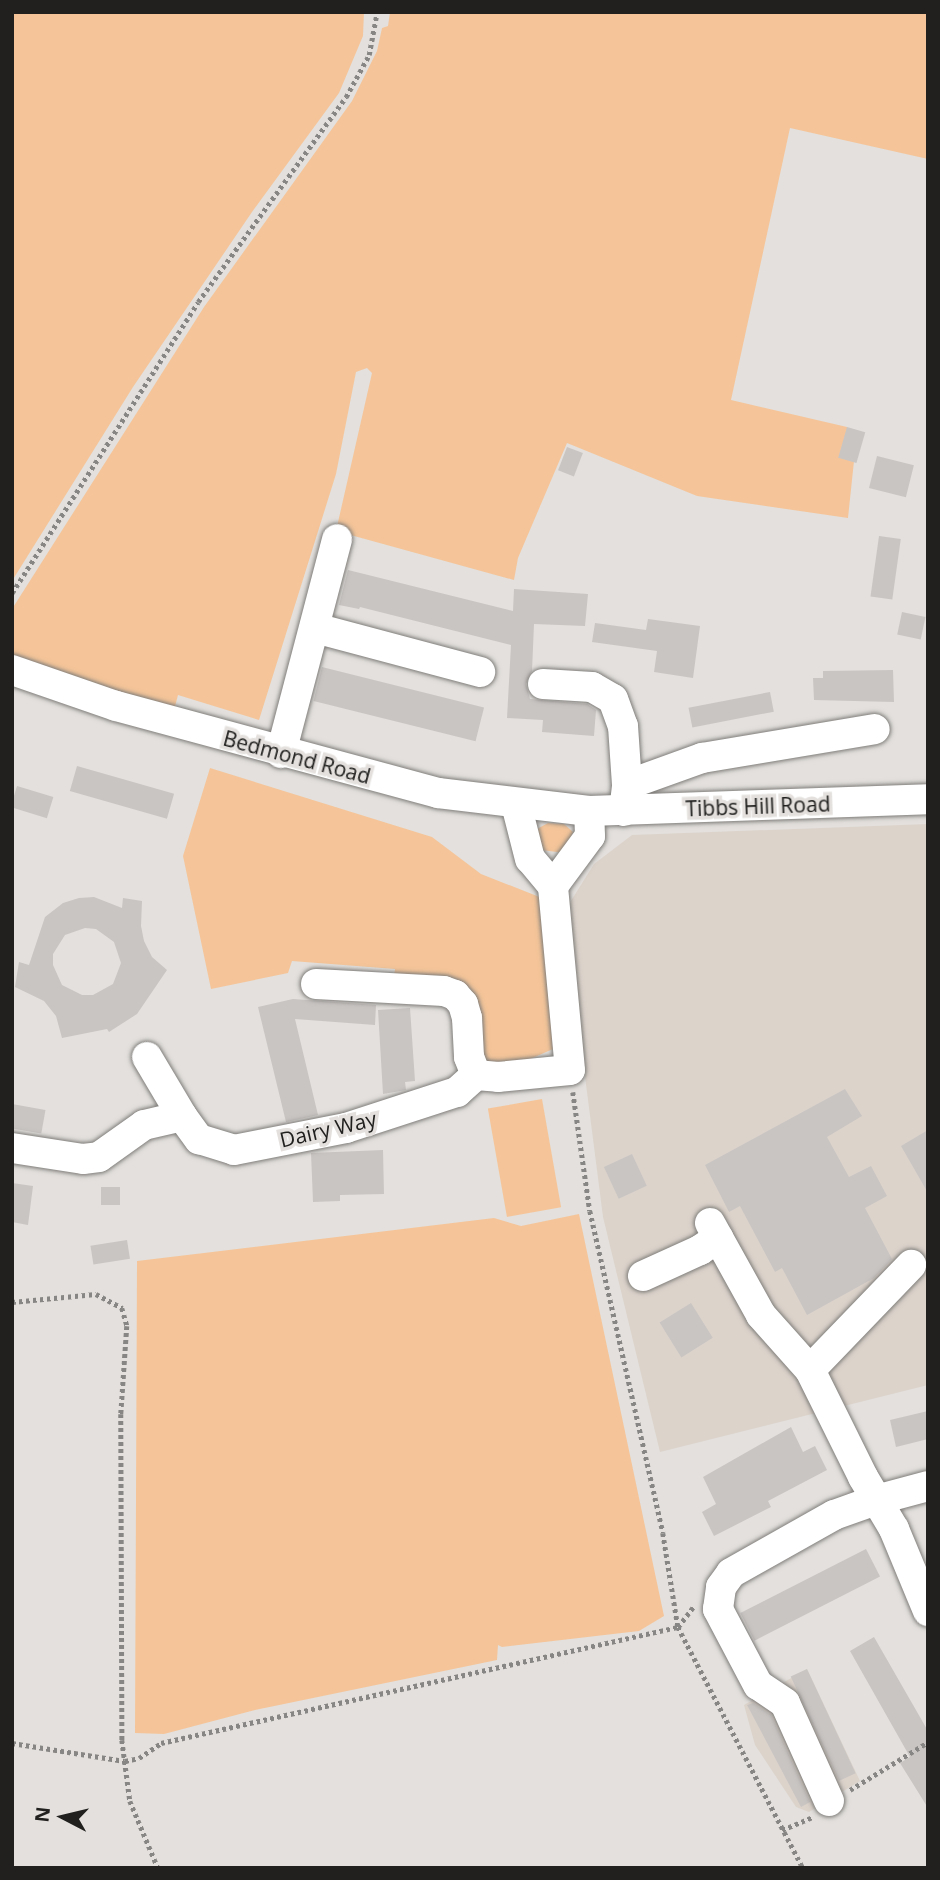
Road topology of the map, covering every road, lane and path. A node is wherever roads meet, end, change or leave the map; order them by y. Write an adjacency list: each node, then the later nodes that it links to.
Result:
1 (377, 12): 3 (path)
2 (337, 539): 4 (street)
3 (12, 593)
4 (314, 628): 6 (street); 9 (street)
5 (12, 670): 9 (street, Bedmond Road)
6 (480, 672)
7 (542, 684): 10 (street)
8 (876, 729): 10 (street)
9 (282, 753): 12 (street, Bedmond Road)
10 (626, 798): 11 (street, Tibbs Hill Road); 13 (street, Tibbs Hill Road)
11 (928, 799)
12 (516, 804): 13 (street, Bedmond Road); 14 (street)
13 (589, 811): 14 (street)
14 (553, 886): 17 (street)
15 (316, 984): 18 (street)
16 (147, 1057): 19 (street, Dairy Way)
17 (570, 1070): 18 (street); 29 (path)
18 (476, 1075): 19 (street, Dairy Way)
19 (182, 1116): 20 (street)
20 (12, 1148)
21 (911, 1265): 24 (street)
22 (643, 1276): 24 (street)
23 (12, 1302): 32 (path)
24 (810, 1370): 26 (street)
25 (928, 1486): 26 (street)
26 (876, 1500): 27 (street); 28 (street)
27 (721, 1587): 29 (path); 33 (street)
28 (928, 1611)
29 (678, 1627): 32 (path); 34 (path)
30 (928, 1742): 33 (path)
31 (12, 1743): 32 (path)
32 (125, 1761): 35 (path)
33 (829, 1801): 34 (path)
34 (782, 1830): 36 (path)
35 (158, 1868)
36 (803, 1868)

